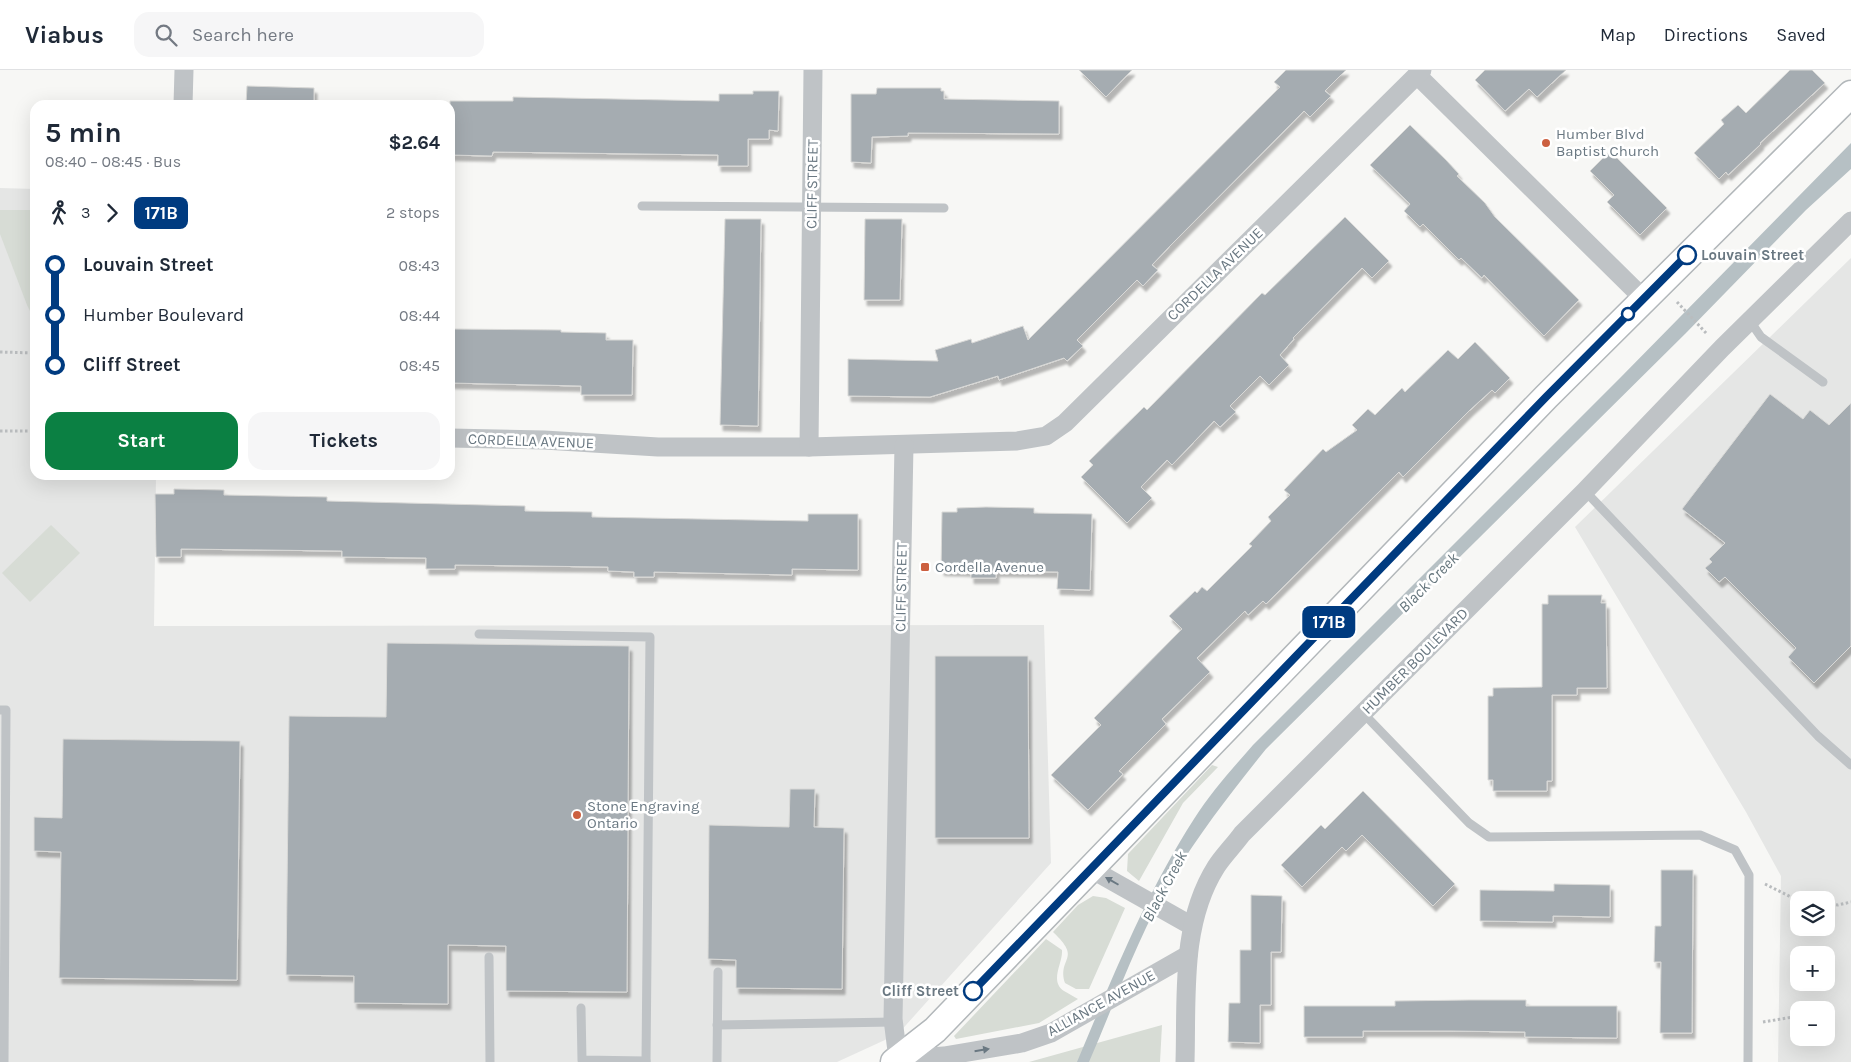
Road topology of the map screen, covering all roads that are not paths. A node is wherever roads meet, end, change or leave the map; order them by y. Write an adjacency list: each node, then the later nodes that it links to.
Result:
1 (184, 70): 5 (street)
2 (813, 70): 7 (street, CLIFF STREET)
3 (1420, 72): 10 (street); 14 (street, CORDELLA AVENUE)
4 (1851, 94): 10 (street)
5 (183, 100)
6 (642, 206): 7 (lane)
7 (811, 208): 8 (lane); 15 (street, CLIFF STREET)
8 (944, 208)
9 (1851, 221): 11 (street, HUMBER BOULEVARD)
10 (1643, 298): 21 (street)
11 (1750, 321): 12 (lane); 16 (street, HUMBER BOULEVARD)
12 (1823, 382)
13 (455, 438): 15 (street, CORDELLA AVENUE)
14 (904, 445): 15 (street, CORDELLA AVENUE); 28 (street, CLIFF STREET)
15 (809, 447)
16 (1585, 491): 19 (street, HUMBER BOULEVARD); 20 (lane)
17 (479, 634): 31 (lane)
18 (0, 710): 27 (lane)
19 (1363, 713): 22 (street, HUMBER BOULEVARD); 36 (lane)
20 (1851, 765)
21 (1091, 869): 22 (street, one-way to 21); 30 (street)
22 (1192, 926): 23 (street, HUMBER BOULEVARD)
23 (1188, 955): 30 (street, ALLIANCE AVENUE, one-way to 23); 35 (street, HUMBER BOULEVARD)
24 (490, 957): 33 (lane)
25 (718, 972): 29 (lane)
26 (581, 1008): 31 (lane)
27 (2, 1021): 32 (lane)
28 (893, 1022): 29 (lane); 30 (street, CLIFF STREET)
29 (717, 1025): 34 (lane)
30 (896, 1060)
31 (646, 1061)
32 (4, 1062)
33 (490, 1062)
34 (717, 1062)
35 (1185, 1062)
36 (1748, 1062)

